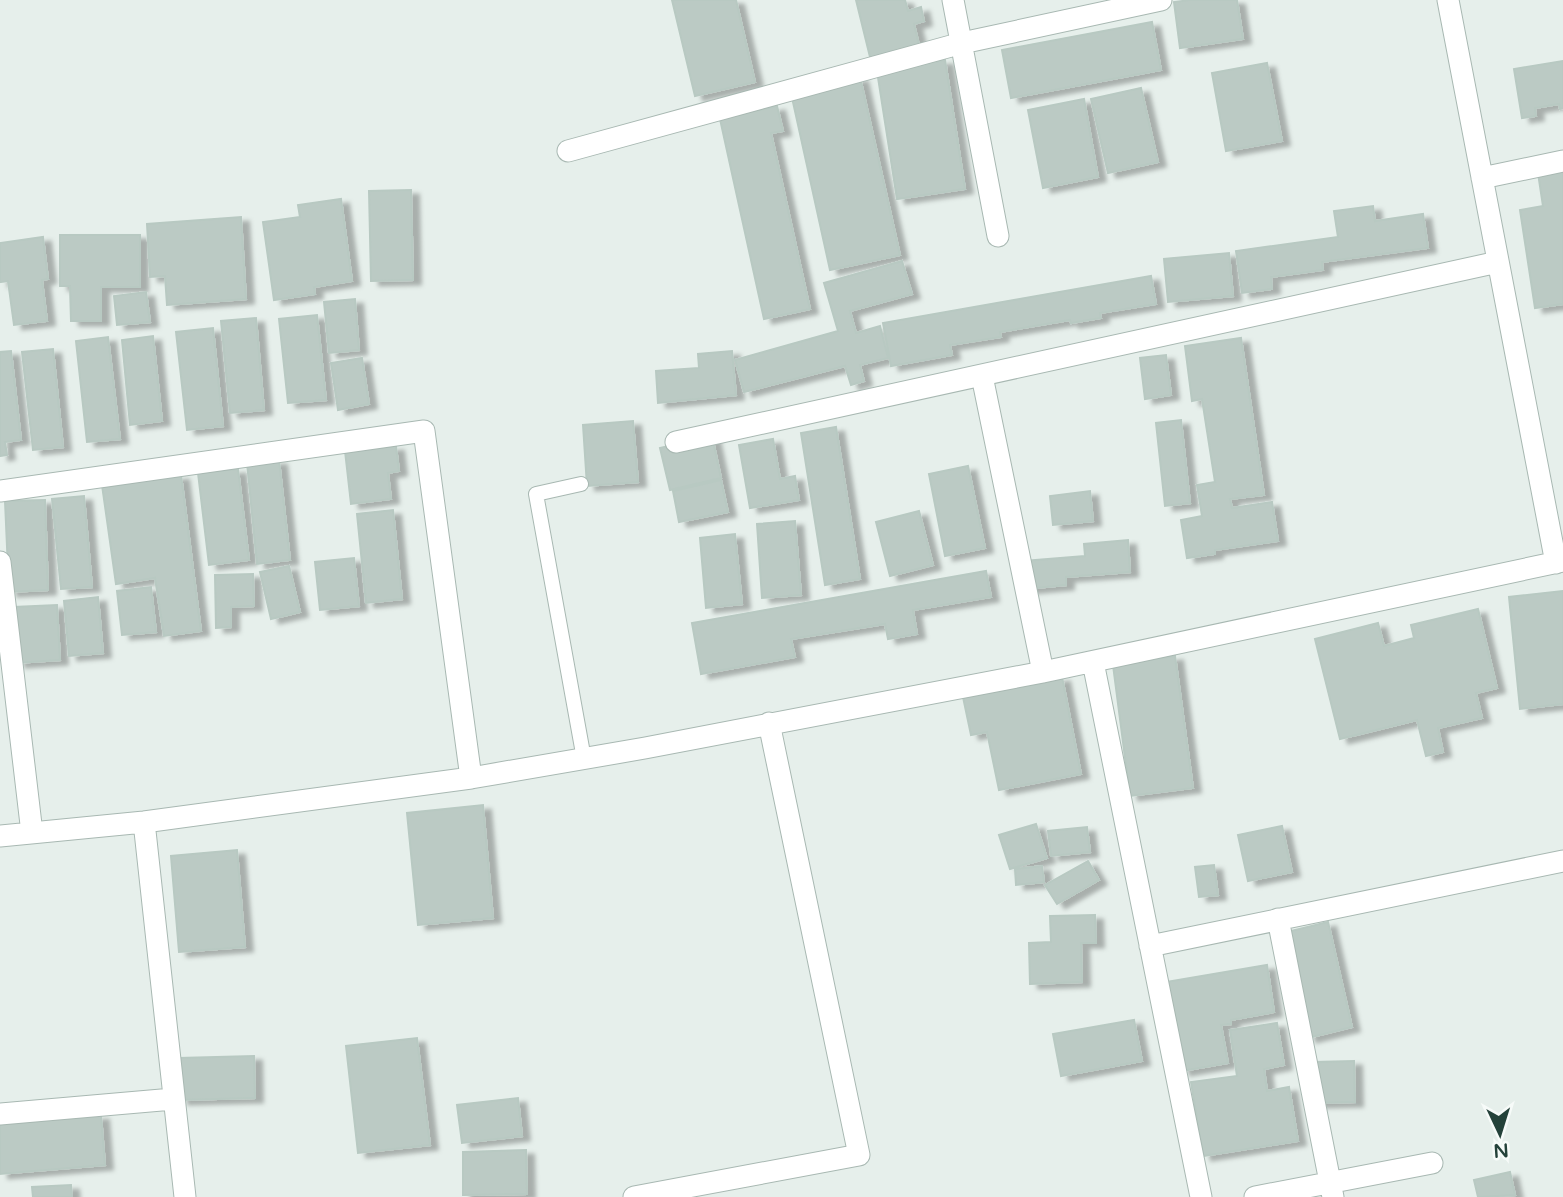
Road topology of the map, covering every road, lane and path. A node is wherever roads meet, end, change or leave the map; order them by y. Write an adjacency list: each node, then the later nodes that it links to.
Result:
1 (953, 0): 4 (street)
2 (1161, 0): 4 (street)
3 (1448, 0): 7 (street)
4 (962, 43): 5 (street); 8 (street)
5 (568, 151)
6 (1563, 161): 7 (street)
7 (1482, 178): 9 (street)
8 (998, 236)
9 (1498, 262): 10 (street); 15 (street)
10 (982, 376): 11 (street); 17 (street)
11 (676, 442)
12 (581, 484): 19 (lane)
13 (0, 491): 20 (street)
14 (0, 562): 22 (street)
15 (1559, 562): 16 (street)
16 (1093, 662): 17 (street); 26 (street)
17 (1043, 672): 18 (street)
18 (769, 723): 19 (street); 31 (street)
19 (583, 759): 20 (street)
20 (471, 778): 21 (street)
21 (144, 822): 22 (street); 27 (street)
22 (32, 833): 23 (street)
23 (0, 836)
24 (1563, 861): 25 (street)
25 (1278, 919): 26 (street); 30 (street)
26 (1150, 946): 33 (street)
27 (173, 1099): 28 (street); 32 (street)
28 (0, 1114)
29 (1432, 1163): 30 (street)
30 (1332, 1190): 34 (street)
31 (643, 1196)
32 (185, 1197)
33 (1201, 1197)
34 (1255, 1197)

